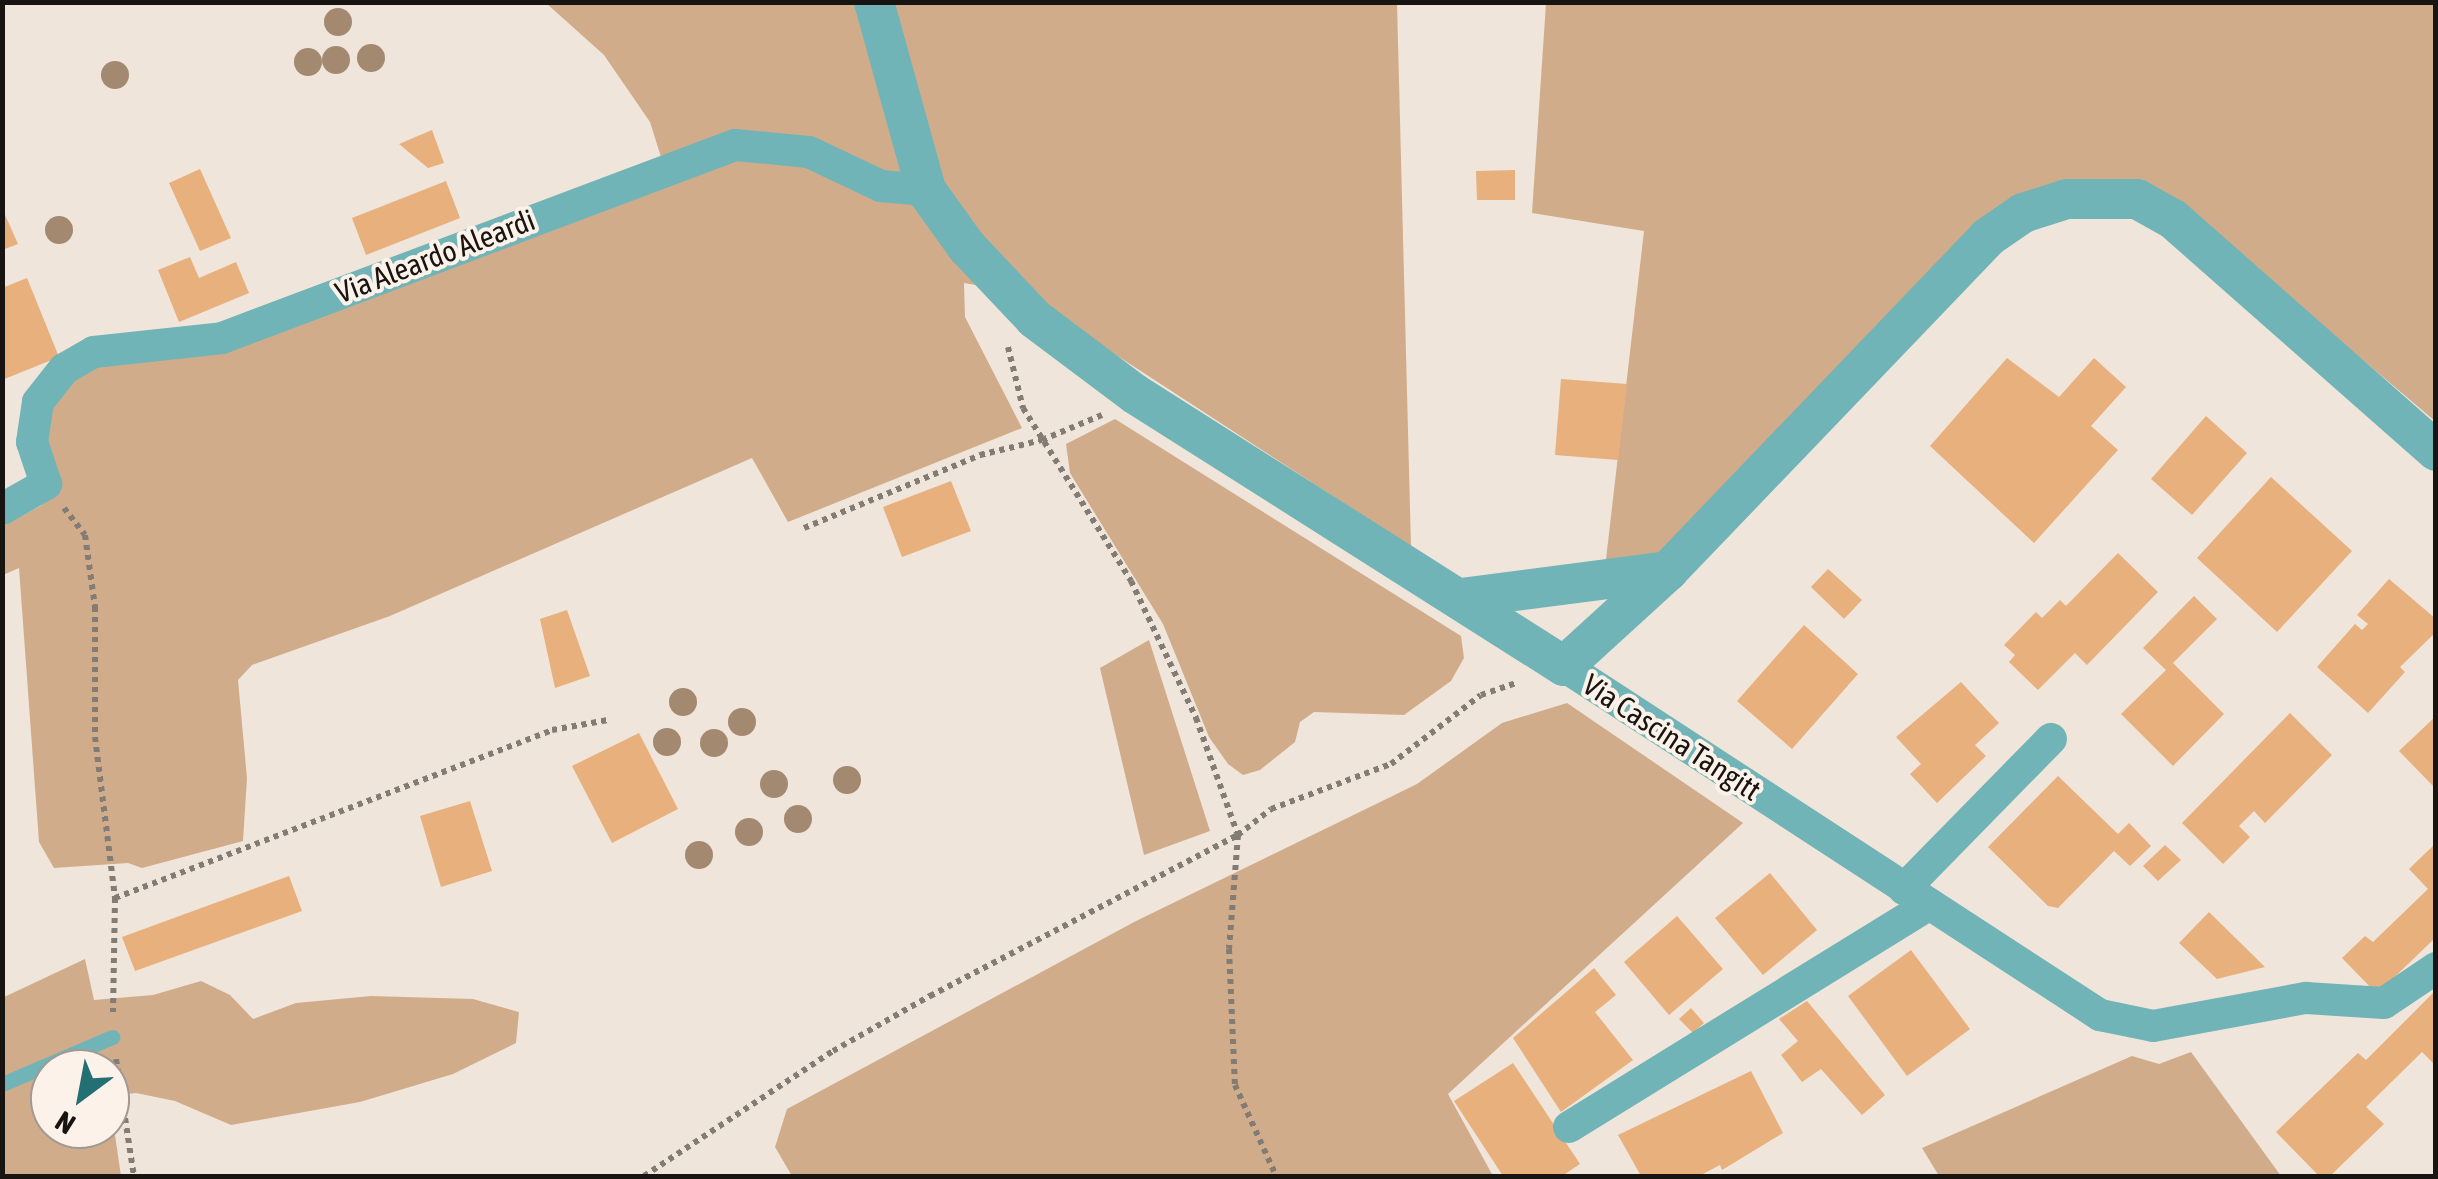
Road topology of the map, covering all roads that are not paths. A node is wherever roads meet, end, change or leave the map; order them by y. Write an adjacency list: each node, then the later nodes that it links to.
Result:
1 (874, 2): 2 (street)
2 (926, 190): 4 (street, Via Aleardo Aleardi); 6 (street, Via Cascina Tangitt)
3 (2436, 451): 5 (street)
4 (2, 509)
5 (1668, 571): 6 (street); 7 (street)
6 (1461, 598): 7 (street, Via Cascina Tangitt)
7 (1564, 666): 9 (street, Via Cascina Tangitt)
8 (2051, 739): 9 (street)
9 (1916, 897): 10 (street, Via Cascina Tangitt); 13 (street)
10 (2436, 968)
11 (112, 1038): 12 (lane)
12 (2, 1084)
13 (1569, 1127)

